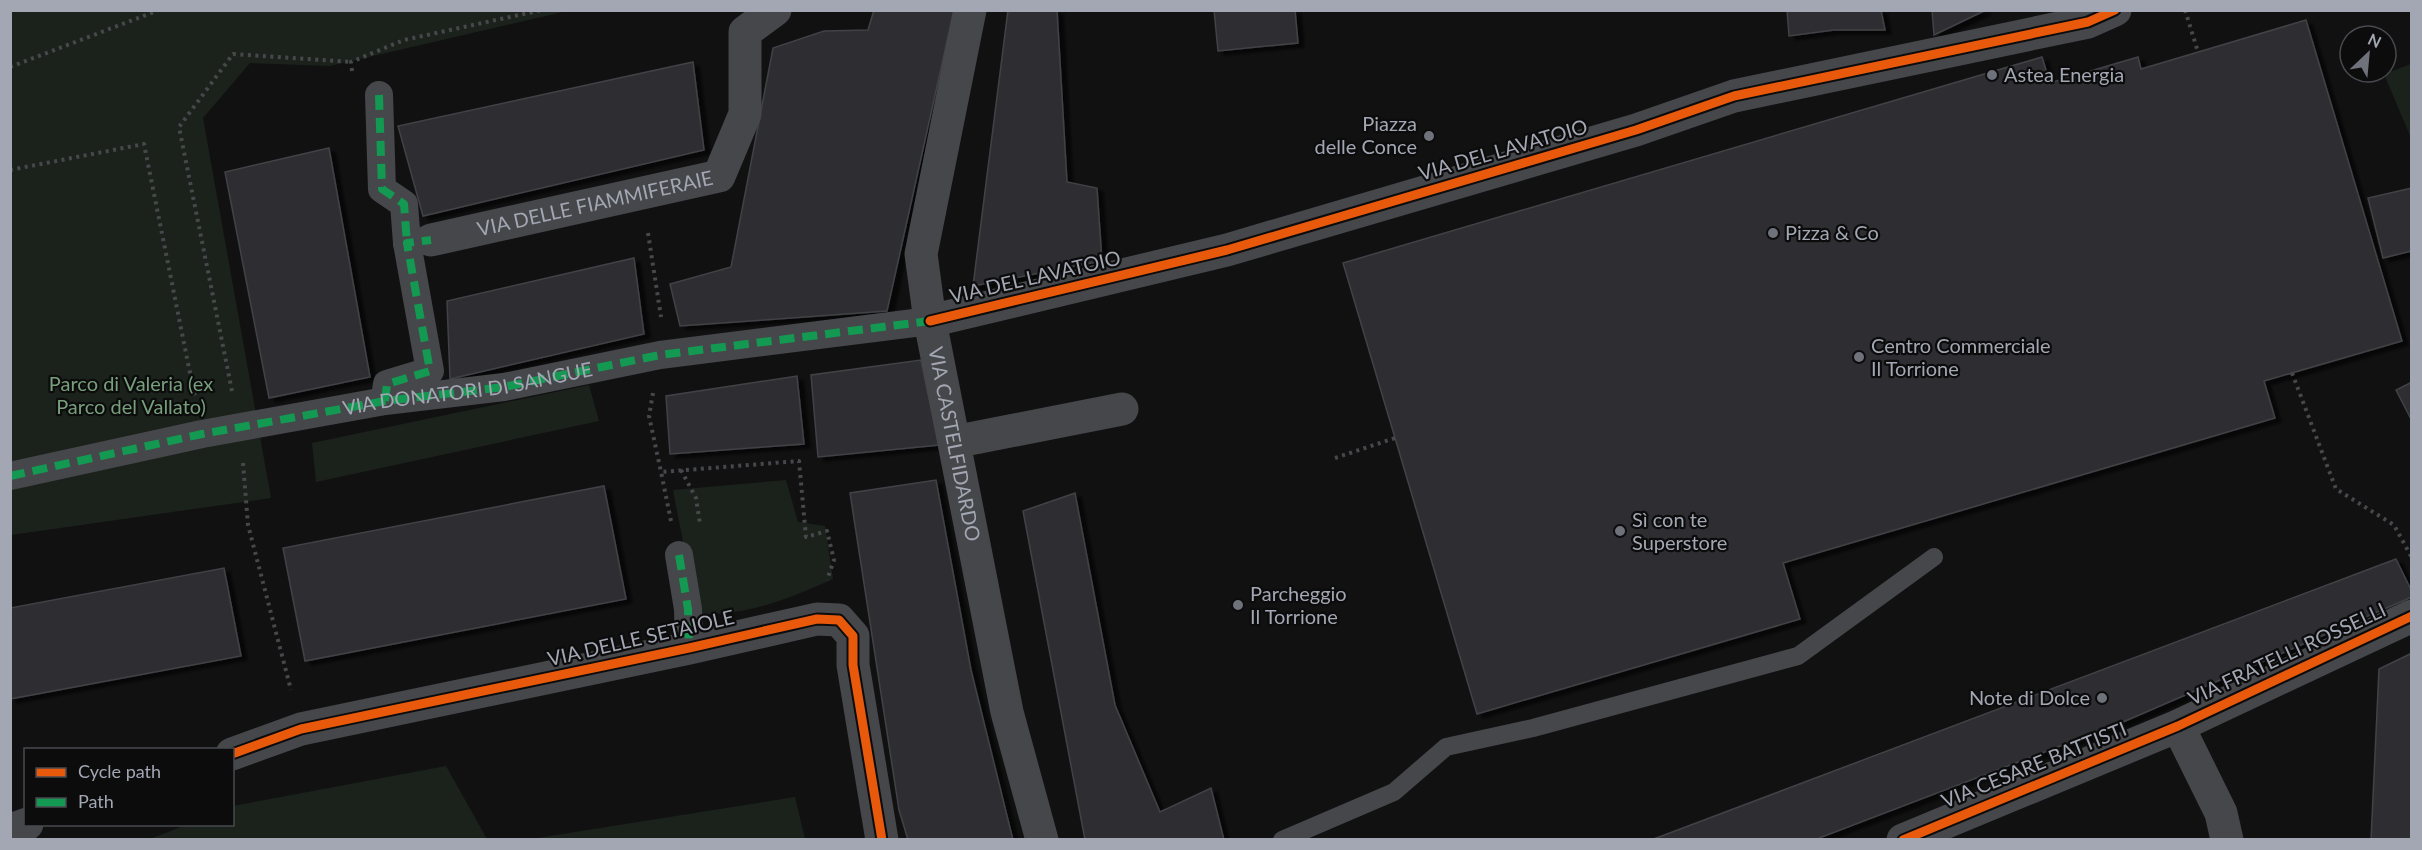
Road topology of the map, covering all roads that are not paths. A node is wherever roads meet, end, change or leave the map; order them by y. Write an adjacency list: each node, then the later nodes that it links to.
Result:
1 (775, 10): 5 (street, VIA DELLE FIAMMIFERAIE)
2 (970, 10): 6 (street, VIA CASTELFIDARDO)
3 (2097, 14): 6 (street, VIA DEL LAVATOIO)
4 (379, 96): 5 (street)
5 (419, 242): 7 (street)
6 (930, 321): 7 (street, VIA DONATORI DI SANGUE); 9 (street, VIA CASTELFIDARDO)
7 (385, 400): 10 (street, VIA DONATORI DI SANGUE)
8 (1122, 409): 9 (street)
9 (954, 442): 19 (street, VIA CASTELFIDARDO)
10 (10, 476)
11 (679, 555): 14 (street)
12 (1934, 557): 20 (lane)
13 (2412, 616): 15 (street, VIA FRATELLI ROSSELLI)
14 (689, 648): 16 (street, VIA DELLE SETAIOLE); 18 (street, VIA DELLE SETAIOLE)
15 (2178, 726): 17 (street, VIA CESARE BATTISTI); 22 (street)
16 (234, 753)
17 (1950, 830): 21 (street, VIA CESARE BATTISTI)
18 (882, 840)
19 (1042, 840)
20 (1282, 840)
21 (1903, 840)
22 (2227, 840)

